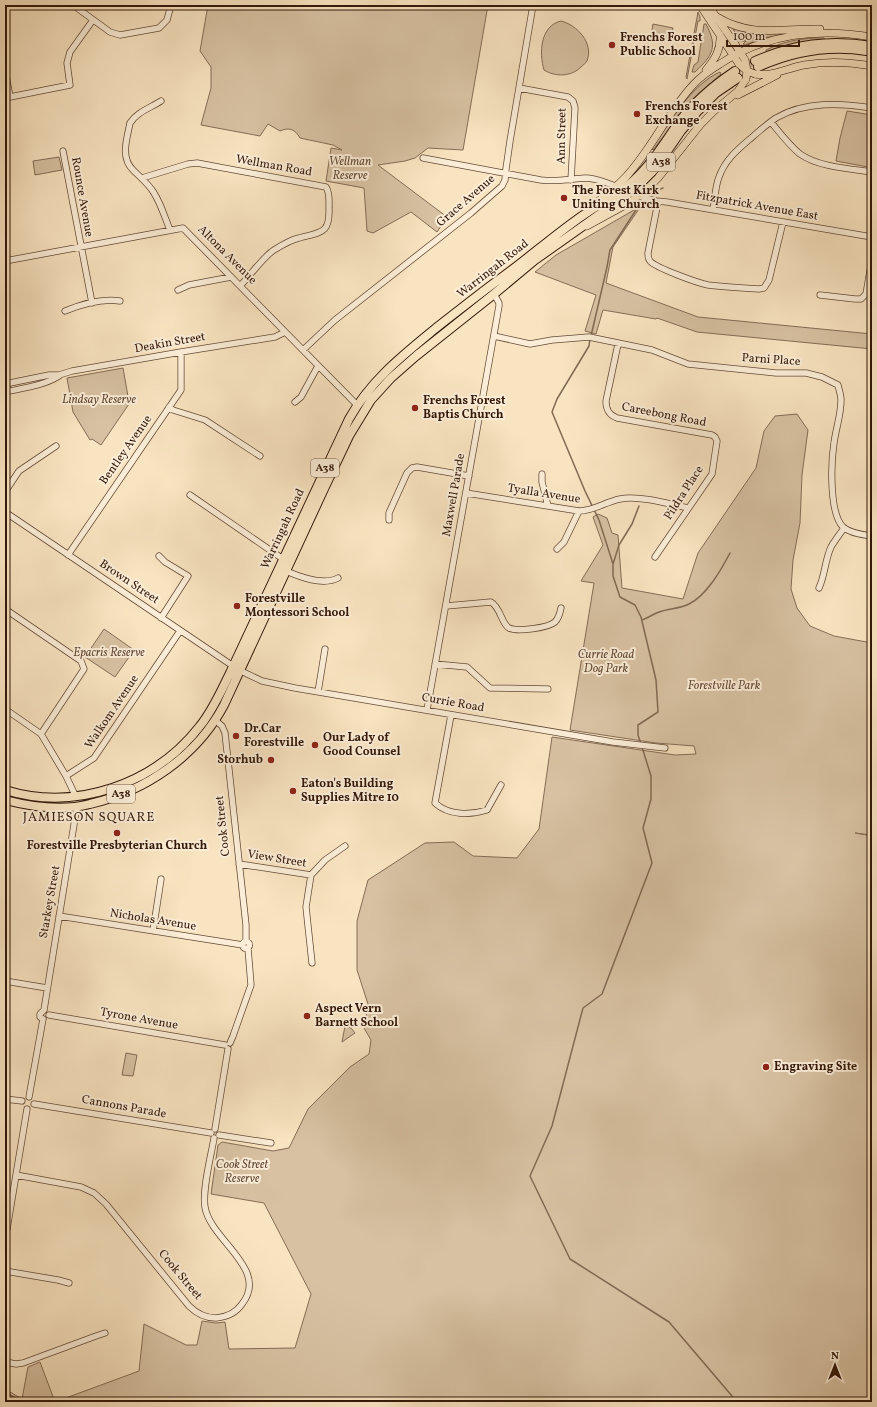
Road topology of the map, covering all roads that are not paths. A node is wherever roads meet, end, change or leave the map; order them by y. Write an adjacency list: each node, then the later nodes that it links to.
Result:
1 (73, 5): 7 (street)
2 (170, 5): 7 (street)
3 (533, 5): 22 (street, Grace Avenue)
4 (700, 5): 8 (main road)
5 (708, 5): 6 (main road)
6 (717, 17): 9 (main road); 12 (main road)
7 (93, 20): 23 (street)
8 (720, 35): 14 (main road); 21 (main road)
9 (864, 36): 10 (main road, Warringah Road / A38); 12 (main road, Warringah Road / A38)
10 (872, 37)
11 (872, 46): 16 (highway)
12 (740, 52): 14 (main road, Warringah Road / A38); 19 (main road)
13 (872, 52): 16 (highway)
14 (734, 56): 19 (main road); 21 (main road, Warringah Road / A38)
15 (872, 66): 17 (main road, A38)
16 (756, 67): 17 (main road); 20 (main road, bridge)
17 (789, 68): 25 (main road, A38)
18 (5, 70): 23 (street)
19 (741, 70): 20 (main road, bridge); 20 (main road, bridge); 25 (main road, Warringah Road); 38 (highway, Warringah Road / A38); 41 (highway, Warringah Road / A38)
20 (747, 71)
21 (700, 78): 34 (main road, Warringah Road / A38)
22 (519, 88): 31 (street, Grace Avenue); 33 (street, Ann Street)
23 (8, 97)
24 (161, 101): 32 (street)
25 (725, 101): 35 (main road, Warringah Road / A38)
26 (872, 108): 27 (street)
27 (771, 122): 30 (street); 37 (street)
28 (63, 151): 43 (street, Rounce Avenue)
29 (423, 158): 31 (street)
30 (872, 172)
31 (506, 173): 33 (street); 60 (street, Grace Avenue)
32 (142, 178): 40 (street); 47 (street, Wellman Road)
33 (572, 180): 34 (street)
34 (616, 186): 38 (main road, Warringah Road / A38)
35 (639, 196): 36 (street, Fitzpatrick Avenue East); 41 (main road, Warringah Road / A38)
36 (657, 202): 37 (street, Fitzpatrick Avenue East); 39 (street)
37 (712, 210): 39 (street, Fitzpatrick Avenue East)
38 (577, 220): 48 (highway, Warringah Road / A38)
39 (783, 222): 42 (street, Fitzpatrick Avenue East)
40 (170, 230): 43 (street, Altona Avenue); 46 (street, Altona Avenue)
41 (571, 234): 50 (highway, Warringah Road / A38)
42 (872, 237)
43 (80, 247): 45 (street, Altona Avenue); 53 (street, Rounce Avenue)
44 (872, 259): 51 (street)
45 (5, 261)
46 (230, 277): 47 (street, Altona Avenue); 49 (street)
47 (240, 286): 57 (street, Altona Avenue)
48 (488, 288): 50 (highway); 67 (highway, Warringah Road / A38)
49 (178, 290)
50 (494, 294): 58 (street, Maxwell Parade); 69 (highway, Warringah Road / A38)
51 (820, 295)
52 (120, 301): 53 (street)
53 (92, 303): 54 (street)
54 (65, 311)
55 (5, 312): 56 (street)
56 (5, 318)
57 (285, 332): 60 (street, Altona Avenue); 61 (street, Deakin Street)
58 (494, 336): 59 (street, Parni Place); 74 (street, Maxwell Parade)
59 (618, 344): 70 (street, Careebong Road); 83 (street, Parni Place)
60 (303, 350): 62 (street, Altona Avenue)
61 (181, 352): 63 (street, Deakin Street); 68 (street, Bentley Avenue)
62 (318, 366): 66 (street); 67 (street, Altona Avenue)
63 (59, 375): 64 (street, Deakin Street); 65 (street, Deakin Street)
64 (5, 384)
65 (5, 392)
66 (295, 402)
67 (357, 405): 69 (highway, Altona Avenue); 89 (highway, Warringah Road / A38)
68 (169, 407): 72 (street); 86 (street, Bentley Avenue)
69 (363, 412): 89 (highway, Warringah Road / A38)
70 (715, 437): 79 (street, Pildra Place)
71 (56, 446): 75 (street)
72 (260, 456)
73 (542, 474): 78 (street)
74 (469, 476): 76 (street, Maxwell Parade); 82 (street)
75 (5, 492)
76 (466, 493): 78 (street, Tyalla Avenue); 93 (street, Maxwell Parade)
77 (190, 495): 89 (street)
78 (548, 506): 80 (street, Tyalla Avenue)
79 (688, 508): 80 (street, Tyalla Avenue); 88 (street, Pildra Place)
80 (579, 511): 85 (street)
81 (5, 512): 86 (street, Brown Street)
82 (389, 520)
83 (844, 528): 84 (street); 92 (street)
84 (872, 536)
85 (556, 549)
86 (68, 555): 96 (street, Brown Street)
87 (159, 556): 96 (street)
88 (655, 557)
89 (286, 561): 90 (highway, Warringah Road / A38)
90 (282, 569): 91 (street); 100 (highway, Warringah Road / A38); 101 (highway, Warringah Road / A38)
91 (338, 578)
92 (819, 588)
93 (446, 606): 94 (street); 99 (street, Maxwell Parade)
94 (561, 608)
95 (5, 609): 108 (street)
96 (161, 618): 97 (street, Brown Street)
97 (180, 631): 100 (street, Brown Street); 110 (street, Walkom Avenue)
98 (325, 649): 103 (street)
99 (435, 664): 102 (street); 105 (street, Maxwell Parade)
100 (233, 666): 101 (highway, Brown Street); 107 (highway, Warringah Road / A38)
101 (240, 671): 103 (street, Currie Road); 107 (highway, Warringah Road / A38)
102 (548, 689)
103 (318, 692): 105 (street, Currie Road)
104 (5, 709): 108 (street)
105 (427, 710): 106 (street, Currie Road)
106 (451, 715): 109 (street, Currie Road); 111 (street)
107 (212, 717): 113 (highway, Warringah Road / A38); 115 (highway, Warringah Road / A38); 117 (street, Cook Street)
108 (40, 734): 110 (street)
109 (665, 748)
110 (66, 776): 113 (street)
111 (501, 785)
112 (5, 790): 113 (highway, Warringah Road / A38)
113 (76, 797): 115 (highway, Starkey Street)
114 (5, 800): 115 (highway, Warringah Road / A38)
115 (77, 806): 120 (street, Starkey Street)
116 (346, 846): 118 (street)
117 (239, 864): 118 (street, View Street); 122 (street, Cook Street)
118 (311, 876): 123 (street)
119 (161, 879): 121 (street)
120 (59, 916): 121 (street, Nicholas Avenue); 125 (street, Starkey Street)
121 (153, 931): 122 (street, Nicholas Avenue)
122 (246, 945): 129 (street, Cook Street)
123 (312, 963)
124 (5, 981): 125 (street)
125 (47, 988): 126 (street, Starkey Street)
126 (44, 1010): 127 (street); 128 (street)
127 (49, 1016): 128 (street); 129 (street, Tyrone Avenue)
128 (43, 1019): 130 (street)
129 (227, 1046): 135 (street, Cook Street)
130 (29, 1097): 132 (street); 133 (street)
131 (5, 1099): 132 (street)
132 (22, 1101): 134 (street)
133 (34, 1104): 134 (street); 135 (street, Cannons Parade)
134 (27, 1109): 137 (street)
135 (215, 1134): 136 (street, Cannons Parade); 137 (street, Cook Street)
136 (271, 1143)
137 (16, 1175): 138 (street)
138 (7, 1216): 139 (street)
139 (5, 1241)
140 (5, 1271): 141 (street)
141 (69, 1283)
142 (105, 1333): 143 (street)
143 (5, 1362)

